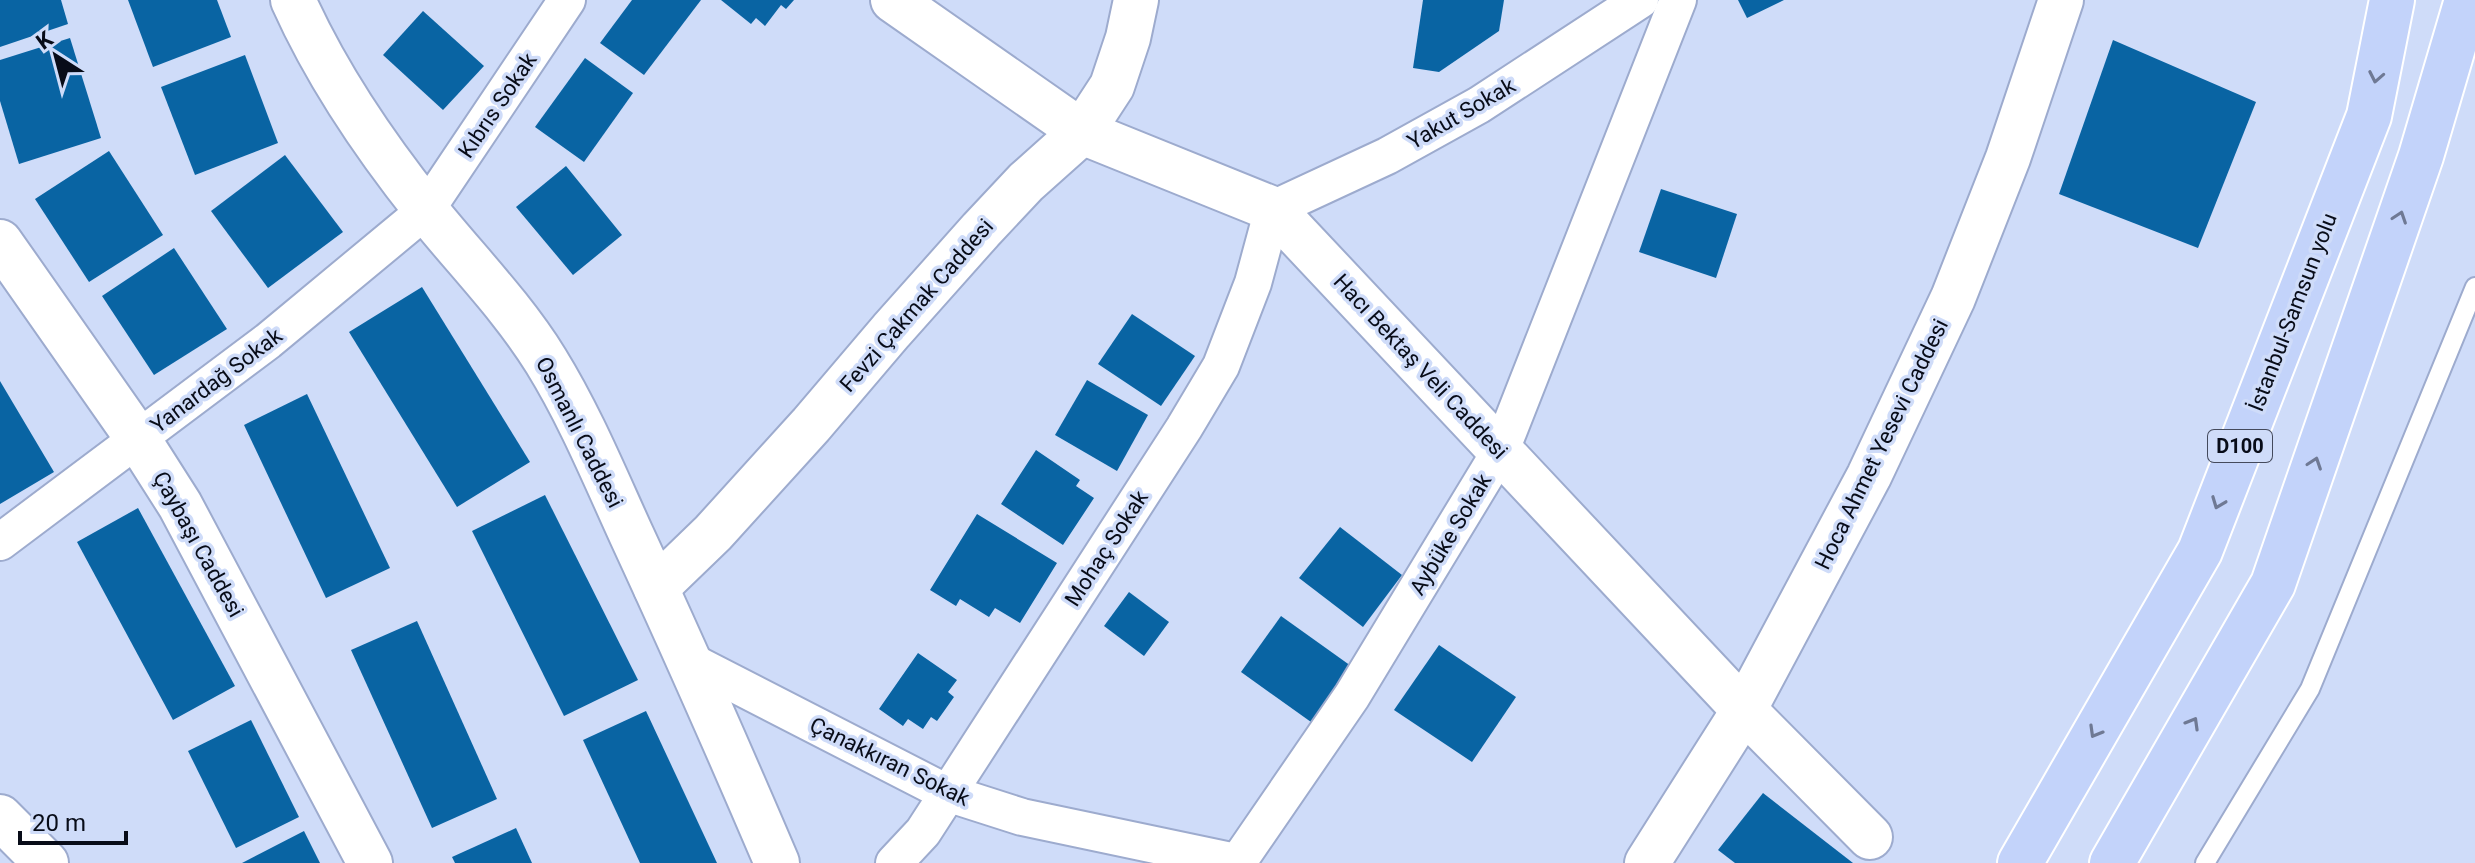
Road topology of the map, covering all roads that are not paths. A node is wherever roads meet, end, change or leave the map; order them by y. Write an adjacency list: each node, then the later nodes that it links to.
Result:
1 (293, 0): 12 (street, Osmanlı Caddesi)
2 (567, 0): 12 (street, Kıbrıs Sokak)
3 (893, 0): 10 (street, Hacı Bektaş Veli Caddesi)
4 (1136, 0): 10 (street, Fevzi Çakmak Caddesi)
5 (1640, 0): 11 (street, Yakut Sokak)
6 (1678, 0): 16 (street, Aybüke Sokak)
7 (2061, 0): 20 (street, Hoca Ahmet Yesevi Caddesi)
8 (2392, 0): 30 (highway, İstanbul-Samsun yolu / D100, one-way to 30)
9 (2467, 0): 31 (highway, one-way to 9)
10 (1082, 132): 11 (street, Hacı Bektaş Veli Caddesi); 18 (street, Fevzi Çakmak Caddesi)
11 (1273, 209): 16 (street, Hacı Bektaş Veli Caddesi); 21 (street, Mohaç Sokak)
12 (426, 210): 15 (street, Yanardağ Sokak); 18 (street, Osmanlı Caddesi)
13 (0, 242): 15 (street, Çaybaşı Caddesi)
14 (2475, 287): 32 (lane)
15 (138, 439): 17 (street, Yanardağ Sokak); 25 (street, Çaybaşı Caddesi)
16 (1501, 450): 20 (street, Hacı Bektaş Veli Caddesi); 28 (street, Aybüke Sokak)
17 (0, 542)
18 (656, 588): 19 (street, Osmanlı Caddesi)
19 (690, 661): 21 (street, Çanakkıran Sokak); 26 (street, Osmanlı Caddesi)
20 (1744, 710): 23 (street, Hacı Bektaş Veli Caddesi); 29 (street, Hoca Ahmet Yesevi Caddesi)
21 (947, 793): 27 (street, Mohaç Sokak); 28 (street, Çanakkıran Sokak)
22 (0, 817): 24 (street)
23 (1870, 837)
24 (46, 863)
25 (370, 863)
26 (777, 863)
27 (894, 863)
28 (1240, 863)
29 (1647, 863)
30 (2020, 863)
31 (2112, 863)
32 (2205, 863)

